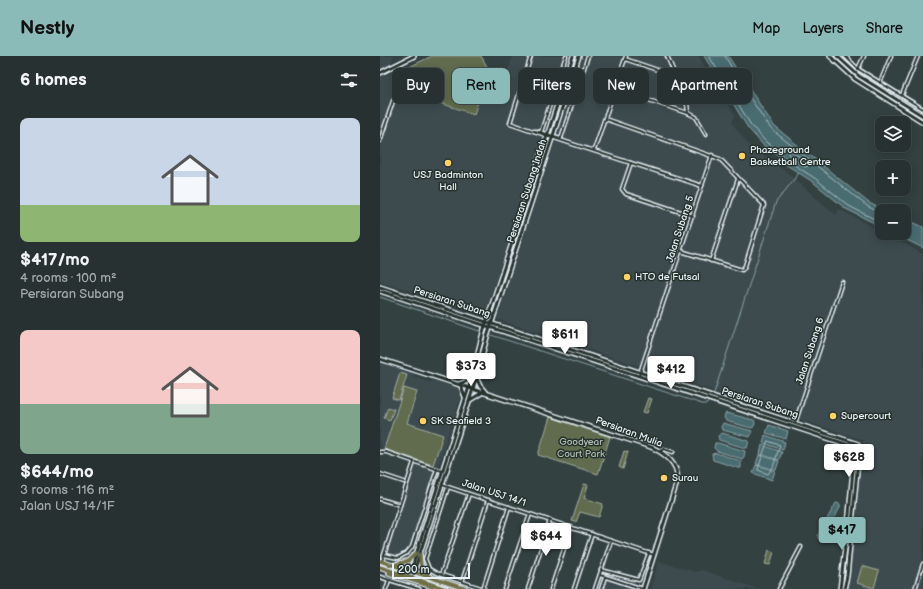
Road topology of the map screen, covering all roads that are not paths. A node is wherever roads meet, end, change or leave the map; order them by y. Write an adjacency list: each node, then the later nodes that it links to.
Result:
1 (414, 56): 20 (street)
2 (531, 56): 32 (street)
3 (566, 56): 33 (street)
4 (573, 56): 35 (street, Persiaran Subang Indah)
5 (579, 56): 36 (street, Persiaran Subang Indah)
6 (588, 56): 37 (street)
7 (626, 56): 15 (street)
8 (667, 56): 17 (street)
9 (830, 56): 31 (street)
10 (837, 56): 29 (street)
11 (845, 56): 18 (street)
12 (864, 56): 18 (street)
13 (891, 56): 21 (street)
14 (918, 56): 22 (street)
15 (625, 60): 16 (street); 19 (street)
16 (622, 68)
17 (672, 68)
18 (858, 69): 21 (street)
19 (657, 70)
20 (380, 73)
21 (880, 83): 22 (street)
22 (902, 95): 27 (street)
23 (649, 100): 28 (street)
24 (392, 104): 38 (street)
25 (610, 104): 30 (street)
26 (688, 104): 28 (street)
27 (923, 109)
28 (688, 113): 34 (street)
29 (923, 116)
30 (605, 119): 40 (street); 41 (street)
31 (923, 122)
32 (534, 131): 33 (street); 35 (street)
33 (541, 132): 35 (street)
34 (706, 134)
35 (547, 135): 36 (street); 51 (street, Persiaran Subang Indah)
36 (553, 137): 37 (street); 39 (street); 52 (street, Persiaran Subang Indah)
37 (561, 138): 39 (street)
38 (380, 141)
39 (565, 141): 40 (street)
40 (594, 150): 42 (street)
41 (712, 155): 43 (street); 44 (street, Jalan Subang 5)
42 (631, 162): 44 (street); 45 (street)
43 (738, 179): 47 (street); 47 (street)
44 (702, 186): 45 (street, Jalan Subang 5)
45 (692, 216): 46 (street, Jalan Subang 5)
46 (681, 251): 47 (street); 54 (street, Jalan Subang 5)
47 (711, 261)
48 (842, 282): 61 (street, Jalan Subang 6)
49 (380, 286): 51 (street, Persiaran Subang)
50 (380, 291): 51 (street, Persiaran Subang)
51 (485, 325): 52 (street, Persiaran Subang); 55 (street, Persiaran Subang Indah)
52 (490, 327): 54 (street, Persiaran Subang); 55 (street, Persiaran Subang Indah)
53 (380, 359): 56 (street, Persiaran Mulia)
54 (640, 374): 61 (street, Persiaran Subang)
55 (474, 376): 56 (street); 57 (street); 58 (street)
56 (460, 384): 57 (street, Persiaran Mulia); 59 (street)
57 (471, 388): 58 (street, Persiaran Mulia); 59 (street); 60 (street)
58 (484, 392): 60 (street); 62 (street, Persiaran Mulia)
59 (465, 401): 67 (street)
60 (469, 401): 71 (street)
61 (794, 424): 92 (street, Persiaran Subang); 93 (street, Persiaran Subang)
62 (660, 451): 64 (street); 87 (street, Persiaran Mulia)
63 (380, 452): 65 (street)
64 (673, 452)
65 (414, 462): 66 (street); 76 (street)
66 (437, 469): 67 (street); 86 (street)
67 (442, 471): 70 (street)
68 (380, 474): 69 (street)
69 (404, 482)
70 (438, 484): 71 (street, Jalan USJ 14/1); 85 (street)
71 (442, 485): 72 (street, Jalan USJ 14/1); 85 (street)
72 (448, 487): 73 (street, Jalan USJ 14/1); 96 (street)
73 (469, 494): 75 (street, Jalan USJ 14/1); 96 (street)
74 (380, 499): 76 (street)
75 (488, 500): 77 (street, Jalan USJ 14/1); 103 (street)
76 (400, 506): 86 (street)
77 (509, 507): 78 (street, Jalan USJ 14/1); 111 (street)
78 (530, 514): 79 (street, Jalan USJ 14/1); 112 (street)
79 (550, 520): 80 (street, Jalan USJ 14/1); 113 (street)
80 (571, 527): 81 (street, Jalan USJ 14/1); 114 (street)
81 (592, 534): 82 (street, Jalan USJ 14/1); 115 (street)
82 (611, 540): 84 (street, Jalan USJ 14/1); 94 (street)
83 (801, 547): 119 (street)
84 (649, 553): 87 (street, Jalan USJ 14/1); 94 (street)
85 (418, 554): 90 (main road); 95 (street); 101 (main road)
86 (384, 555): 88 (street)
87 (654, 555): 118 (street, Persiaran Mulia)
88 (381, 562): 90 (main road)
89 (923, 564): 122 (street)
90 (393, 566): 95 (main road)
91 (380, 568): 100 (main road); 108 (main road)
92 (843, 569): 93 (street); 120 (street, Persiaran Subang)
93 (848, 569): 121 (street, Persiaran Subang)
94 (601, 570): 97 (street)
95 (412, 572): 100 (street); 101 (main road)
96 (442, 575): 103 (street)
97 (600, 575): 98 (street); 116 (street)
98 (605, 576): 105 (street); 117 (street)
99 (380, 577): 102 (street)
100 (410, 577): 109 (main road)
101 (432, 578): 110 (main road)
102 (389, 580): 104 (street); 106 (street)
103 (462, 582): 111 (street)
104 (411, 588): 107 (street)
105 (636, 588): 118 (street)
106 (386, 589)
107 (419, 589)
108 (442, 589)
109 (446, 589)
110 (466, 589)
111 (483, 589)
112 (505, 589)
113 (528, 589)
114 (551, 589)
115 (574, 589)
116 (595, 589)
117 (601, 589)
118 (643, 589)
119 (779, 589)
120 (840, 589)
121 (844, 589)
122 (915, 589)

